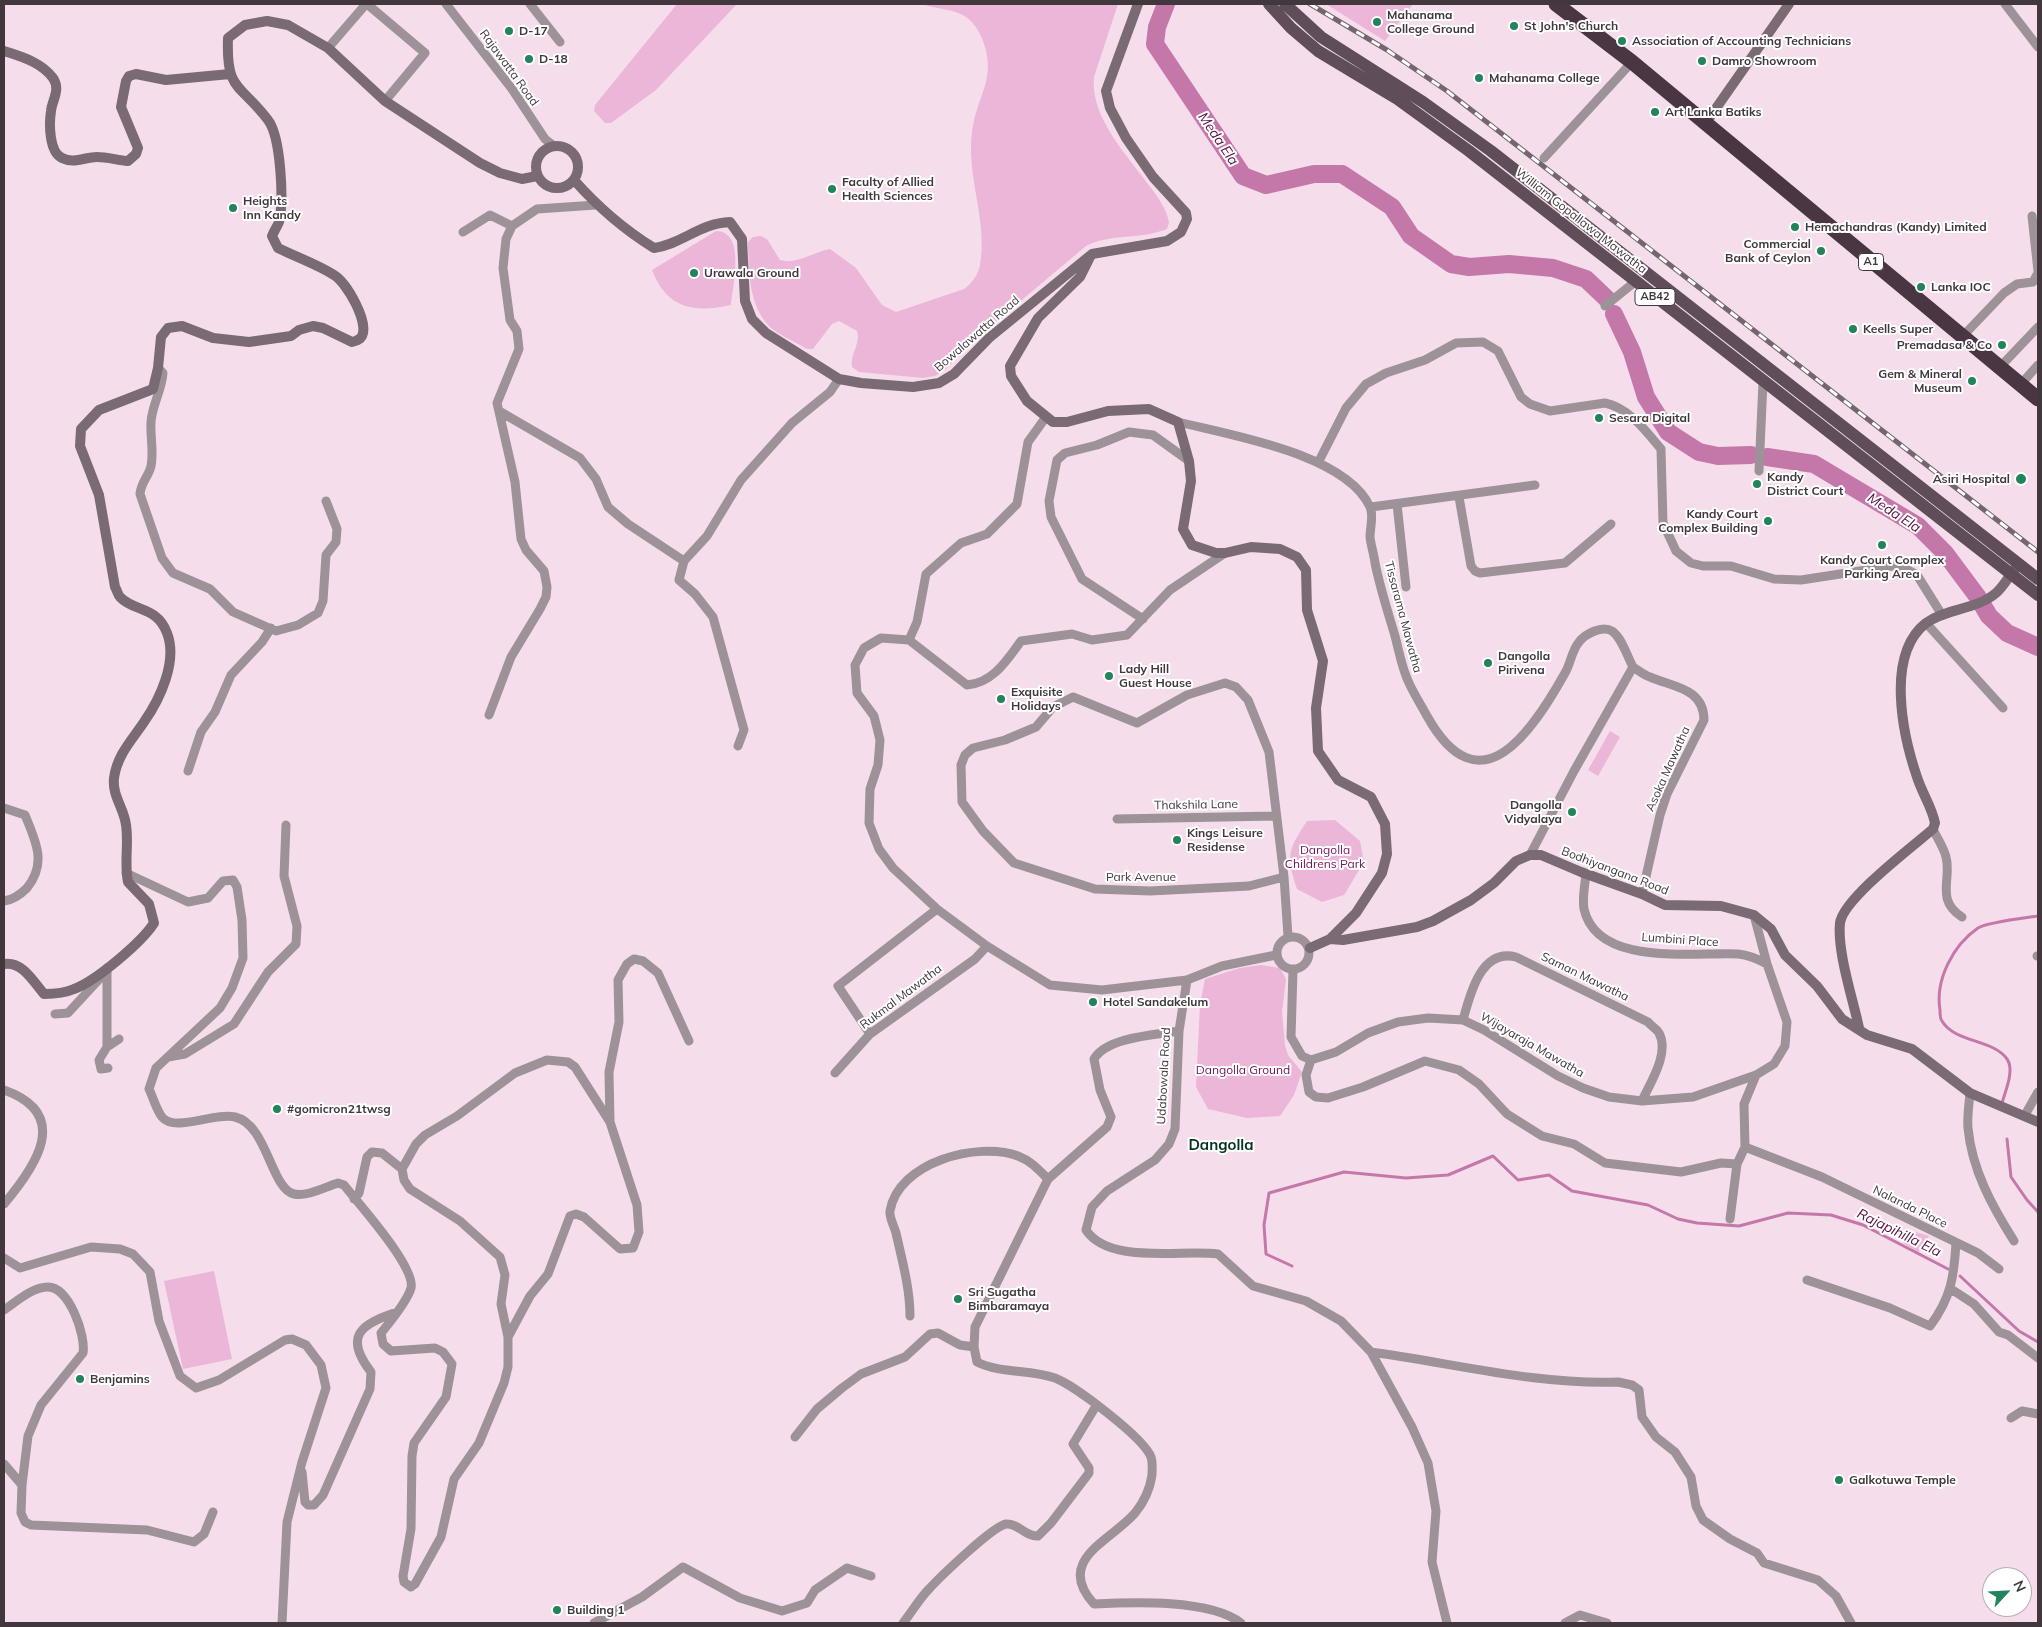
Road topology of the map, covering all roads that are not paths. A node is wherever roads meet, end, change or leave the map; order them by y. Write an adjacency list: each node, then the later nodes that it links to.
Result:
1 (367, 4): 12 (street); 16 (street)
2 (446, 4): 18 (street, Rajawatta Road)
3 (530, 4): 10 (street)
4 (1138, 4): 26 (street)
5 (1270, 4): 28 (main road, William Gopallawa Mawatha / AB42)
6 (1285, 4): 53 (main road, William Gopallawa Mawatha / AB42)
7 (1556, 4): 14 (highway, A1)
8 (1790, 4): 17 (street)
9 (2005, 4): 11 (street)
10 (560, 42)
11 (2038, 47)
12 (328, 48): 15 (street); 16 (street)
13 (4, 50): 15 (street)
14 (1632, 62): 17 (highway, A1); 19 (street)
15 (230, 74): 34 (street)
16 (385, 101): 20 (street)
17 (1705, 124): 31 (highway, A1)
18 (554, 146): 20 (street); 21 (street)
19 (1544, 158)
20 (537, 176): 21 (street)
21 (574, 180): 22 (street, Bowalawatta Road)
22 (596, 205): 24 (street); 35 (street, Bowalawatta Road)
23 (2032, 216): 27 (street)
24 (512, 226): 25 (street); 39 (street)
25 (464, 232)
26 (1092, 254): 35 (street, Bowalawatta Road); 40 (street)
27 (2038, 272): 31 (street)
28 (1636, 281): 29 (street); 36 (main road, William Gopallawa Mawatha / AB42)
29 (1605, 306)
30 (2038, 326): 33 (street)
31 (1962, 337): 33 (highway, A1)
32 (2038, 365): 37 (street)
33 (2000, 367): 37 (highway, A1)
34 (158, 368): 60 (street); 73 (street)
35 (839, 378): 52 (street)
36 (1763, 382): 44 (street); 53 (main road, William Gopallawa Mawatha / AB42)
37 (2020, 384): 38 (highway, A1)
38 (2038, 399)
39 (499, 411): 52 (street); 64 (street)
40 (1046, 417): 41 (street); 61 (street)
41 (1178, 422): 42 (street); 43 (street)
42 (1189, 461): 51 (street); 58 (street)
43 (1319, 461): 49 (street); 57 (street)
44 (1759, 471)
45 (1536, 485): 46 (street)
46 (1459, 497): 48 (street); 50 (street)
47 (326, 501): 60 (street)
48 (1396, 504): 49 (street); 55 (street)
49 (1370, 507): 62 (street, Tissarama Mawatha)
50 (1611, 524)
51 (1225, 553): 58 (street); 82 (street)
52 (684, 561): 65 (street)
53 (2015, 569): 54 (main road, William Gopallawa Mawatha / AB42); 56 (main road, William Gopallawa Mawatha / AB42); 57 (street)
54 (2038, 579)
55 (1406, 588)
56 (2038, 595)
57 (1942, 615): 59 (street)
58 (1143, 618): 61 (street)
59 (1926, 623): 63 (street); 71 (street)
60 (271, 628): 66 (street)
61 (909, 640): 78 (street)
62 (1633, 667): 72 (street); 76 (street, Asoka Mawatha)
63 (2003, 708)
64 (489, 715)
65 (738, 746)
66 (188, 771)
67 (4, 808): 77 (street)
68 (1275, 816): 69 (street, Thakshila Lane); 75 (street, Park Avenue); 75 (street, Park Avenue)
69 (1117, 819)
70 (286, 826): 99 (street)
71 (1933, 829): 80 (street); 93 (street)
72 (1530, 855): 74 (street, Bodhiyangana Road); 82 (street)
73 (126, 873): 88 (street); 99 (street)
74 (1586, 874): 76 (street, Bodhiyangana Road); 87 (street, Lumbini Place)
75 (1284, 877): 81 (street)
76 (1642, 894): 79 (street, Bodhiyangana Road)
77 (4, 901)
78 (936, 909): 83 (street); 95 (street)
79 (1754, 915): 87 (street, Wijayaraja Mawatha); 93 (street, Bodhiyangana Road)
80 (1962, 917)
81 (1288, 936): 84 (street); 85 (street)
82 (1330, 939): 84 (street)
83 (988, 946): 90 (street); 95 (street, Rukmal Mawatha)
84 (1310, 948): 89 (street)
85 (1276, 955): 89 (street); 90 (street)
86 (4, 964): 88 (street)
87 (1766, 964): 103 (street, Wijayaraja Mawatha)
88 (107, 969): 91 (street); 98 (street)
89 (1293, 970): 100 (street)
90 (1187, 980): 94 (street, Udabowala Road)
91 (55, 1014)
92 (1463, 1020): 100 (street, Wijayaraja Mawatha); 107 (street, Wijayaraja Mawatha); 107 (street, Saman Mawatha)
93 (1859, 1028): 106 (street, Bodhiyangana Road)
94 (1178, 1031): 114 (street); 129 (street, Udabowala Road)
95 (870, 1034): 102 (street, Rukmal Mawatha)
96 (119, 1039): 98 (street)
97 (689, 1041): 109 (street)
98 (107, 1048): 101 (street)
99 (168, 1057): 115 (street)
100 (1311, 1060): 112 (street)
101 (108, 1068)
102 (835, 1073)
103 (1756, 1075): 107 (street, Wijayaraja Mawatha); 111 (street)
104 (4, 1090): 116 (street)
105 (2038, 1092): 108 (street)
106 (1970, 1094): 108 (street, Bodhiyangana Road); 118 (street)
107 (1642, 1101)
108 (2025, 1115): 110 (street, Bodhiyangana Road)
109 (610, 1122): 113 (street); 127 (street)
110 (2038, 1122)
111 (1745, 1147): 112 (street); 119 (street, Nalanda Place)
112 (1737, 1164): 117 (street)
113 (402, 1169): 115 (street); 127 (street)
114 (1048, 1179): 126 (street); 128 (street)
115 (354, 1198): 125 (street)
116 (4, 1204)
117 (1730, 1219)
118 (2014, 1241)
119 (1956, 1243): 121 (street); 123 (street, Nalanda Place)
120 (4, 1258): 135 (street)
121 (1999, 1269)
122 (1807, 1280): 123 (street, Nalanda Place)
123 (1951, 1289): 130 (street)
124 (4, 1310): 137 (street)
125 (397, 1312): 127 (street); 135 (street)
126 (910, 1316)
127 (508, 1337)
128 (974, 1348): 131 (street); 134 (street)
129 (1371, 1352): 144 (street); 147 (street)
130 (2038, 1358)
131 (1096, 1406): 142 (street); 143 (street)
132 (2038, 1414): 133 (street)
133 (2011, 1418)
134 (795, 1437)
135 (302, 1462): 140 (street)
136 (4, 1464): 137 (street)
137 (22, 1485): 138 (street)
138 (213, 1512)
139 (871, 1576): 141 (street)
140 (282, 1623)
141 (594, 1623)
142 (903, 1623)
143 (1241, 1623)
144 (1447, 1623)
145 (1565, 1623): 146 (street)
146 (1607, 1623)
147 (1850, 1623)

